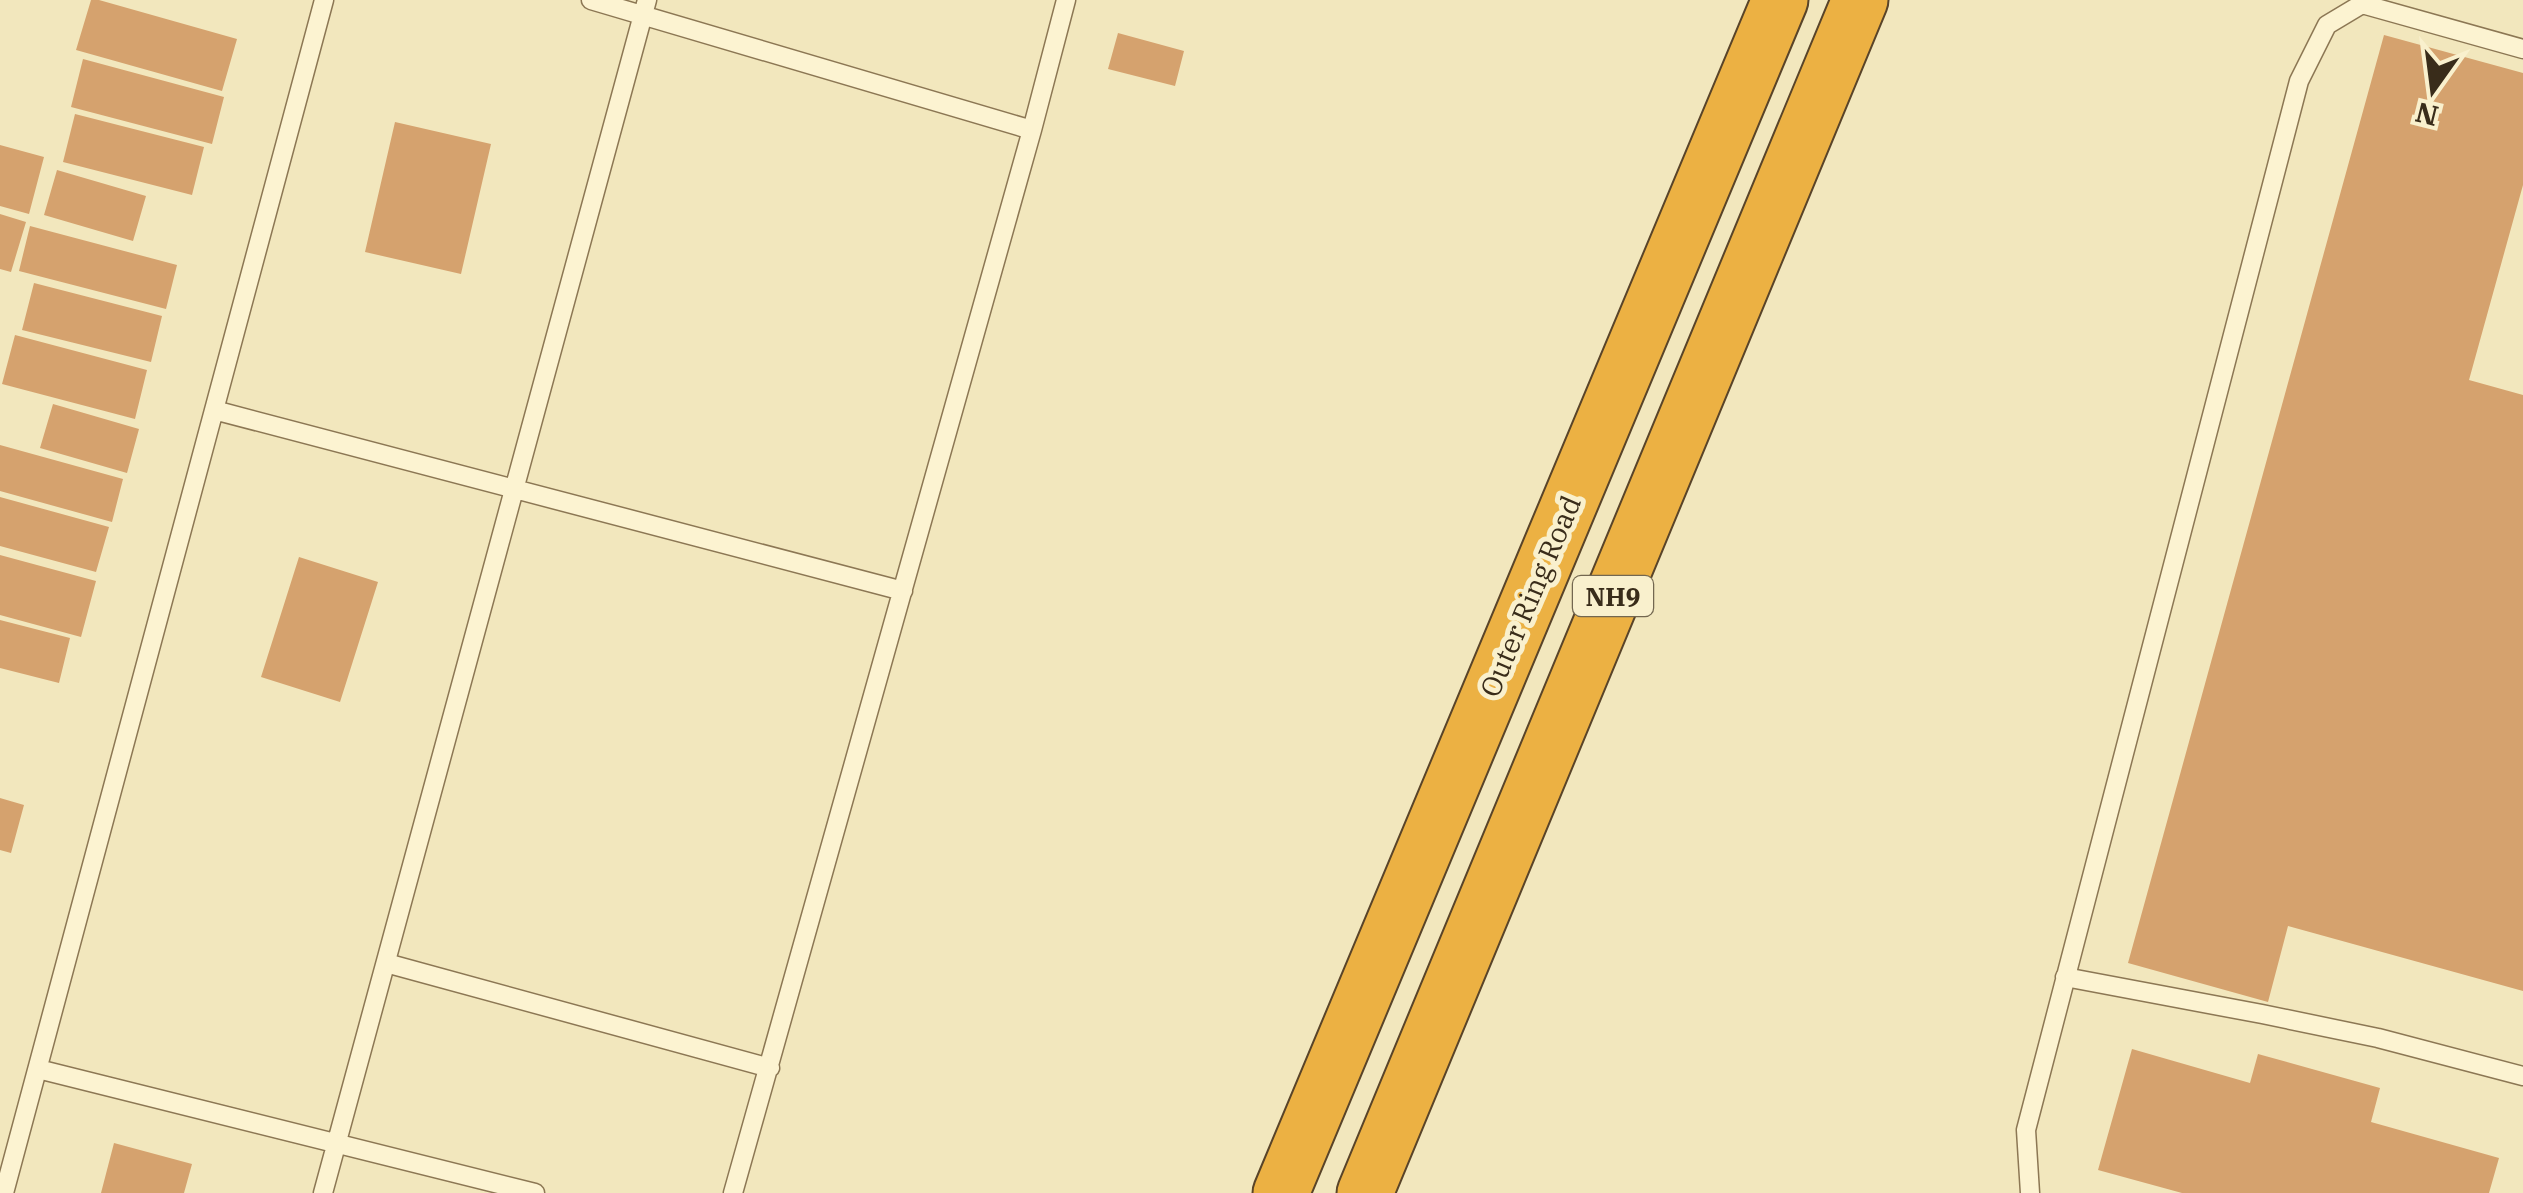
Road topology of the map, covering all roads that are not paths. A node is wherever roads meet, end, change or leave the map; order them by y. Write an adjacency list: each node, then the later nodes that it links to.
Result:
1 (324, 0): 9 (lane)
2 (591, 0): 6 (lane)
3 (1066, 0): 8 (lane)
4 (1780, 0): 22 (highway, Outer Ring Road)
5 (1860, 0): 23 (highway, NH9)
6 (645, 7): 8 (lane); 10 (lane)
7 (2523, 49): 13 (lane)
8 (1032, 130): 11 (lane)
9 (214, 410): 10 (lane); 15 (lane)
10 (514, 488): 11 (lane); 12 (lane)
11 (903, 591): 14 (lane)
12 (386, 963): 14 (lane); 17 (lane)
13 (2066, 978): 16 (lane); 24 (lane)
14 (770, 1068): 21 (lane)
15 (38, 1069): 17 (lane); 18 (lane)
16 (2523, 1076)
17 (336, 1143): 19 (lane); 20 (lane)
18 (4, 1193)
19 (323, 1193)
20 (535, 1193)
21 (733, 1193)
22 (1281, 1193)
23 (1365, 1193)
24 (2030, 1193)

